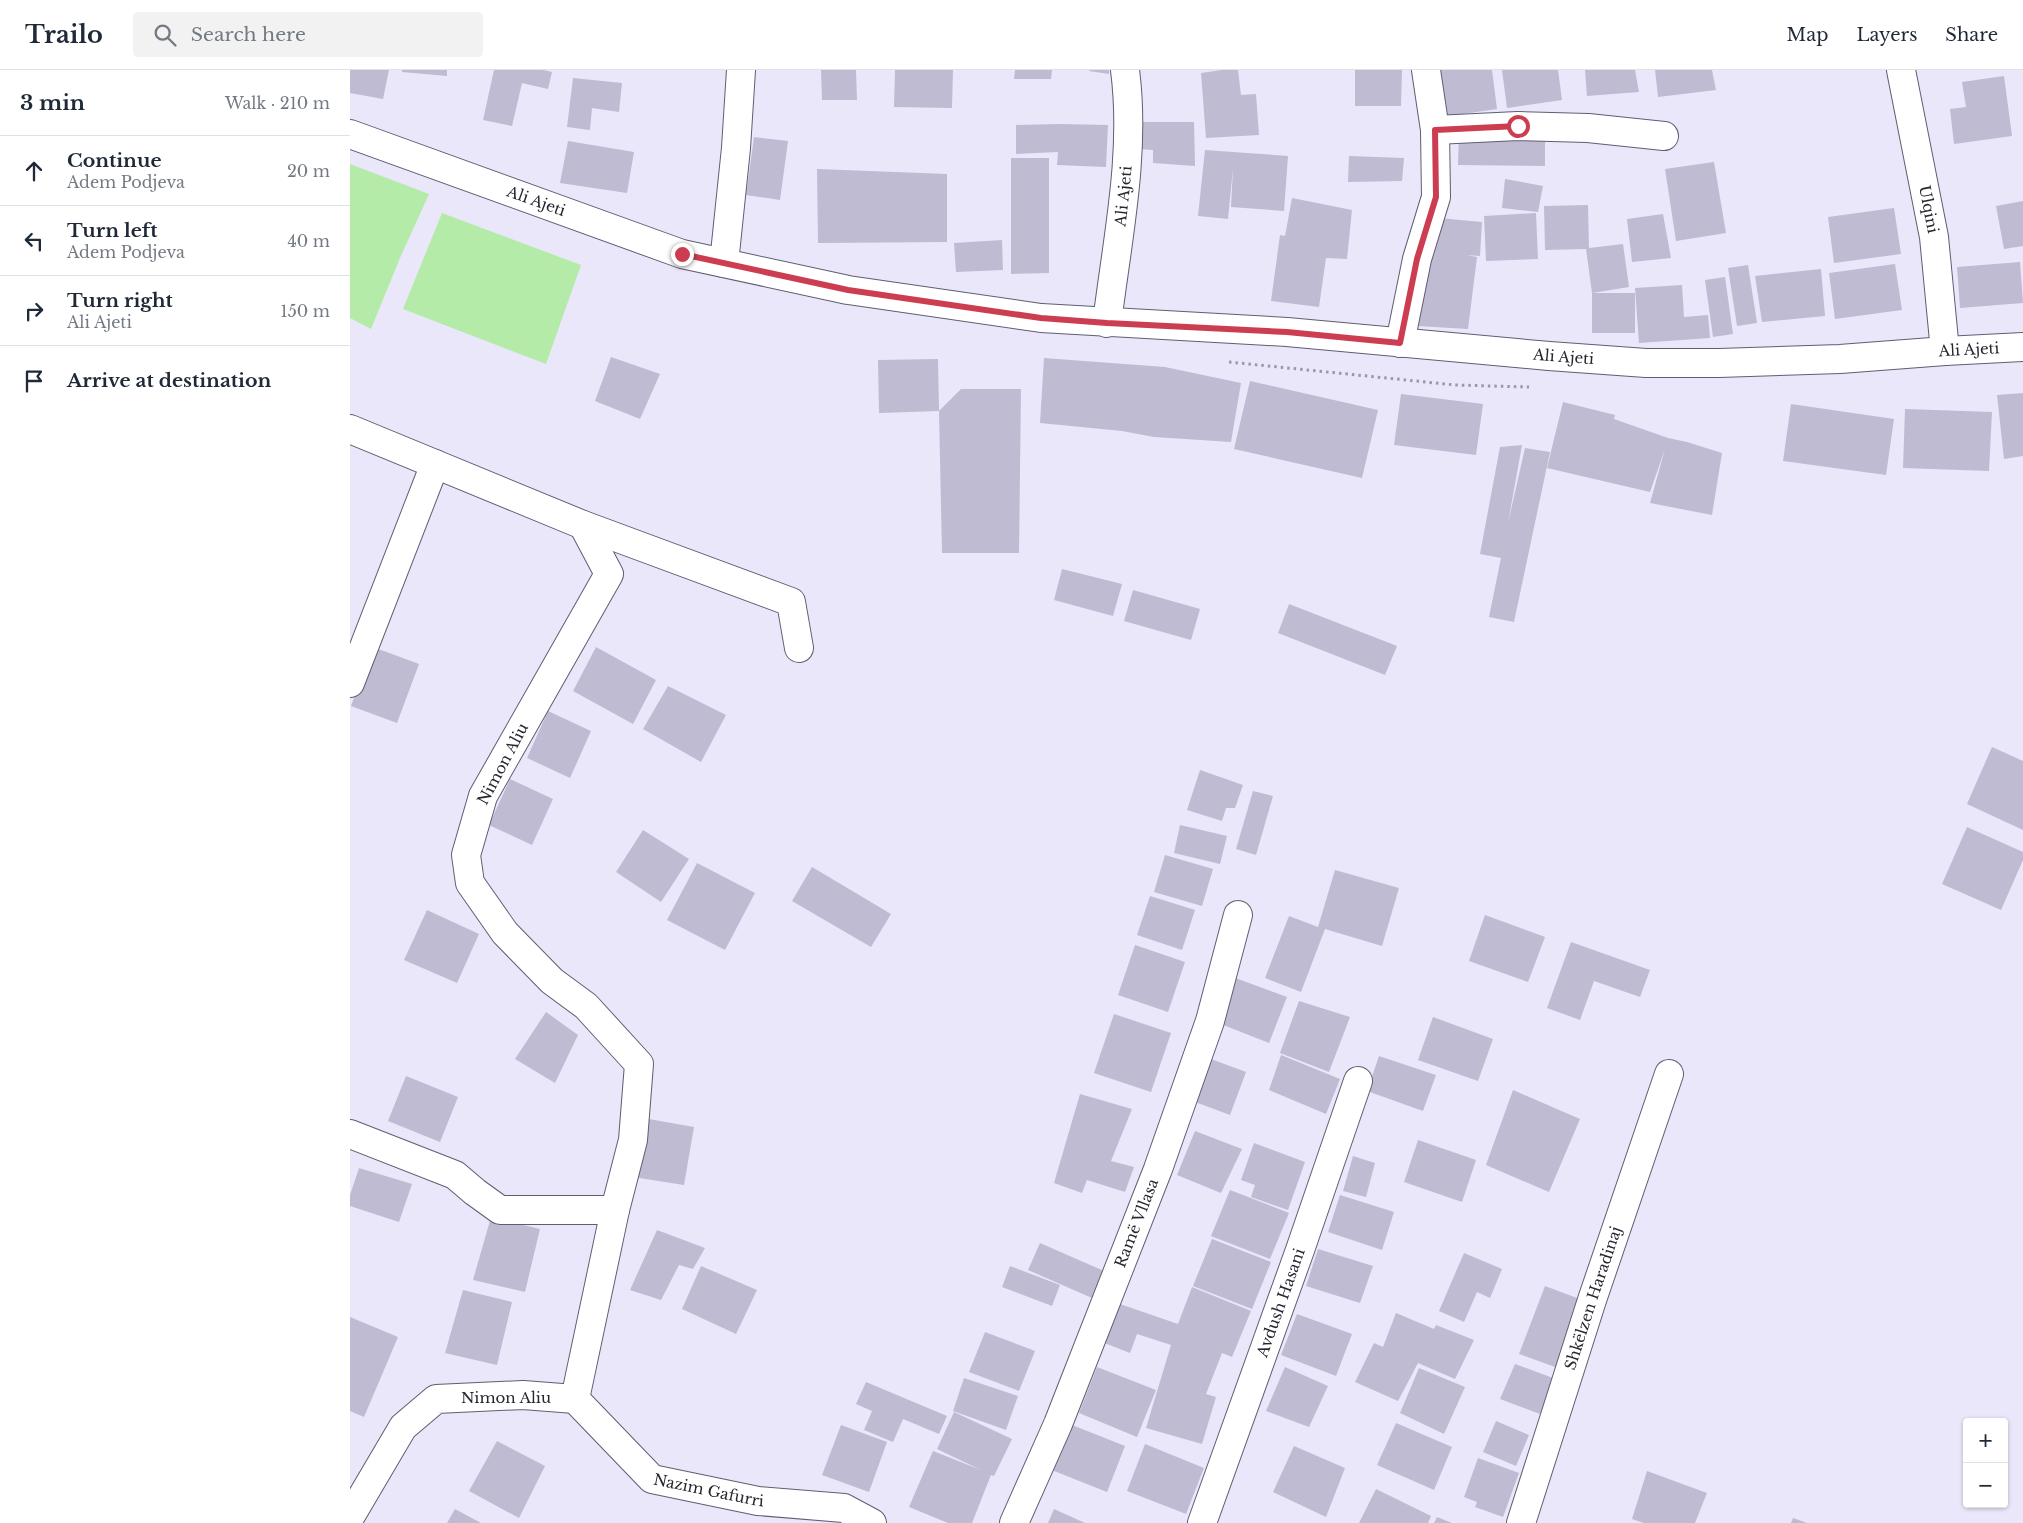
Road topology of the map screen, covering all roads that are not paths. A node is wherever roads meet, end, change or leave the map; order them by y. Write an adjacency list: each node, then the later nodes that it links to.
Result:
1 (740, 70): 8 (street)
2 (1125, 70): 9 (street, Ali Ajeti)
3 (1426, 70): 5 (street)
4 (1901, 70): 12 (street, Ulqini)
5 (1435, 130): 7 (street); 10 (street)
6 (350, 134): 8 (street, Ali Ajeti)
7 (1664, 136)
8 (724, 263): 9 (street, Ali Ajeti)
9 (1107, 323): 10 (street, Ali Ajeti)
10 (1400, 343): 12 (street, Ali Ajeti)
11 (2023, 347): 12 (street, Ali Ajeti)
12 (1945, 351)
13 (350, 429): 14 (street)
14 (435, 464): 15 (street); 17 (street)
15 (583, 525): 16 (street); 22 (street, Nimon Aliu)
16 (799, 648)
17 (350, 683)
18 (1238, 915): 26 (street, Ramë Vllasa)
19 (1668, 1074): 28 (street, Shkëlzen Haradinaj)
20 (1358, 1081): 27 (street, Avdush Hasani)
21 (350, 1134): 22 (street)
22 (615, 1210): 23 (street, Nimon Aliu)
23 (575, 1399): 24 (street, Nimon Aliu); 25 (street, Nazim Gafurri)
24 (350, 1517)
25 (872, 1523)
26 (1014, 1523)
27 (1202, 1523)
28 (1521, 1523)

